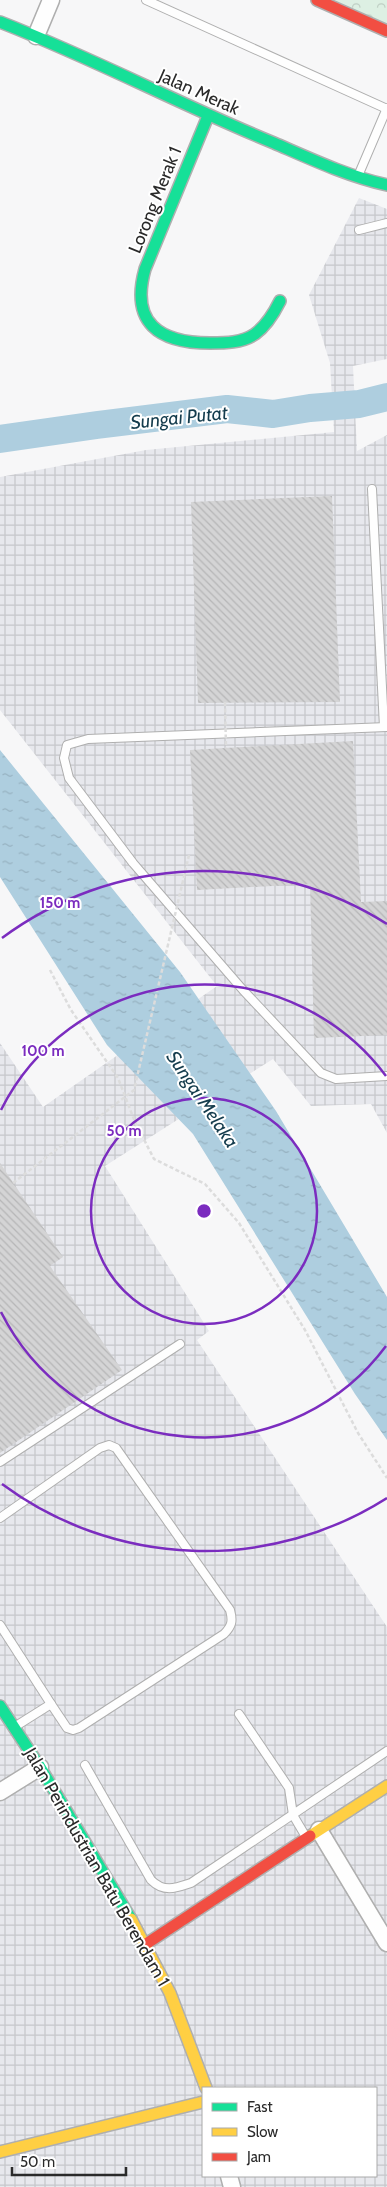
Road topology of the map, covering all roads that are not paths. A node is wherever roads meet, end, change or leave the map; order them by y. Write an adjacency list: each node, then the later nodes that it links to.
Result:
1 (51, 0): 6 (street)
2 (146, 0): 7 (lane)
3 (317, 0): 5 (street)
4 (0, 22): 6 (street, Jalan Merak)
5 (387, 31)
6 (36, 36): 8 (street, Jalan Merak)
7 (387, 109): 9 (lane)
8 (208, 116): 9 (street, Jalan Merak); 13 (street, Lorong Merak 1)
9 (357, 178): 10 (street, Jalan Merak)
10 (387, 185)
11 (387, 223): 12 (lane)
12 (359, 230)
13 (280, 301)
14 (372, 489): 15 (lane)
15 (384, 675): 16 (lane)
16 (385, 727): 17 (lane)
17 (387, 1076)
18 (180, 1344): 19 (lane)
19 (0, 1462)
20 (0, 1518): 22 (lane)
21 (0, 1625): 22 (lane)
22 (51, 1704): 25 (lane)
23 (0, 1706): 25 (street, Jalan Perindustrian Batu Berendam 1)
24 (239, 1714): 31 (lane)
25 (14, 1727): 28 (street, Jalan Perindustrian Batu Berendam 1)
26 (387, 1751): 31 (lane)
27 (85, 1765): 31 (lane)
28 (40, 1767): 30 (street); 34 (street, Jalan Perindustrian Batu Berendam 1)
29 (387, 1786): 32 (street)
30 (0, 1792)
31 (293, 1815): 32 (lane)
32 (313, 1834): 33 (street); 34 (street)
33 (387, 1943)
34 (146, 1944): 35 (street, Jalan Perindustrian Batu Berendam 1)
35 (206, 2087)
36 (202, 2102): 37 (street)
37 (0, 2152)

